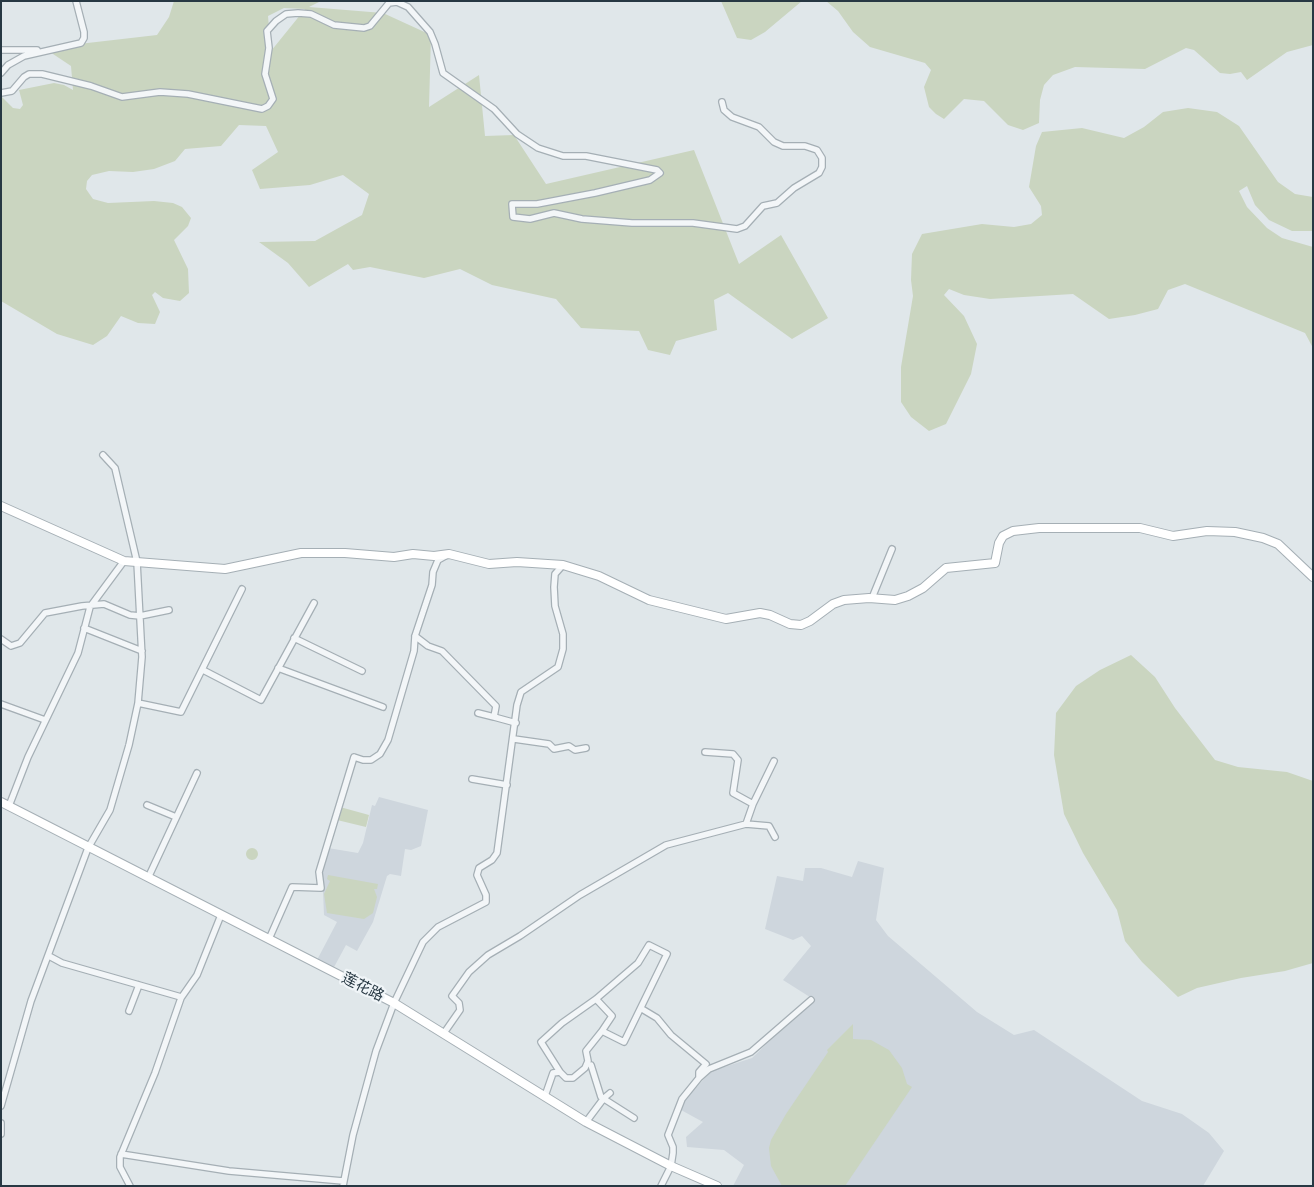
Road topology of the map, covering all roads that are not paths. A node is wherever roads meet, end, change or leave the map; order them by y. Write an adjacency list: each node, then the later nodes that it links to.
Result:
1 (76, 1): 2 (street)
2 (49, 49): 3 (street); 4 (street)
3 (1, 50)
4 (1, 72)
5 (1, 93): 6 (street)
6 (722, 102)
7 (104, 455): 12 (street)
8 (1, 506): 11 (street)
9 (892, 549): 16 (street)
10 (449, 554): 12 (street); 13 (street); 22 (street)
11 (124, 560): 12 (street); 18 (street)
12 (137, 562): 20 (street)
13 (563, 565): 16 (street); 35 (street)
14 (1313, 577): 16 (street)
15 (242, 589): 27 (street)
16 (872, 598)
17 (314, 603): 23 (street)
18 (92, 604): 20 (street); 21 (street); 24 (street)
19 (169, 610): 20 (street)
20 (140, 616): 25 (street)
21 (84, 628): 25 (street); 34 (street)
22 (415, 636): 33 (street); 52 (street)
23 (294, 638): 26 (street); 28 (street)
24 (1, 639)
25 (142, 651): 29 (street)
26 (278, 668): 27 (street); 31 (street)
27 (203, 670): 29 (street)
28 (362, 671)
29 (138, 703): 49 (street)
30 (1, 704): 34 (street)
31 (383, 707)
32 (478, 713): 33 (street)
33 (494, 717): 35 (street)
34 (45, 720): 43 (street)
35 (516, 723): 36 (street)
36 (514, 739): 37 (street); 42 (street)
37 (586, 748)
38 (705, 752): 44 (street)
39 (774, 761): 44 (street)
40 (197, 772): 46 (street)
41 (472, 779): 42 (street)
42 (508, 785): 58 (street)
43 (5, 804): 49 (street, 莲花路)
44 (753, 804): 47 (street)
45 (147, 805): 46 (street)
46 (176, 817): 50 (street)
47 (746, 824): 48 (street); 62 (street)
48 (776, 837)
49 (88, 848): 50 (street, 莲花路); 53 (street)
50 (148, 878): 51 (street, 莲花路)
51 (220, 915): 52 (street, 莲花路); 55 (street)
52 (270, 939): 58 (street, 莲花路)
53 (49, 956): 54 (street); 69 (street)
54 (139, 985): 55 (street); 60 (street)
55 (181, 996): 74 (street)
56 (596, 999): 59 (street); 61 (street); 64 (street)
57 (811, 1000): 65 (street)
58 (394, 1004): 62 (street, 莲花路); 76 (street)
59 (642, 1009): 61 (street); 65 (street)
60 (129, 1011)
61 (602, 1031): 64 (street)
62 (444, 1033): 67 (street, 莲花路)
63 (591, 1065): 68 (street)
64 (560, 1072): 67 (street)
65 (698, 1078): 75 (street)
66 (610, 1094): 68 (street)
67 (545, 1096): 71 (street, 莲花路)
68 (602, 1099): 70 (street); 71 (street)
69 (1, 1106)
70 (634, 1118)
71 (586, 1122): 75 (street, 莲花路)
72 (1, 1123): 73 (street)
73 (1, 1134)
74 (121, 1154): 76 (street); 77 (street)
75 (671, 1166): 78 (street); 79 (street, 莲花路)
76 (343, 1184)
77 (130, 1186)
78 (661, 1186)
79 (717, 1186)

